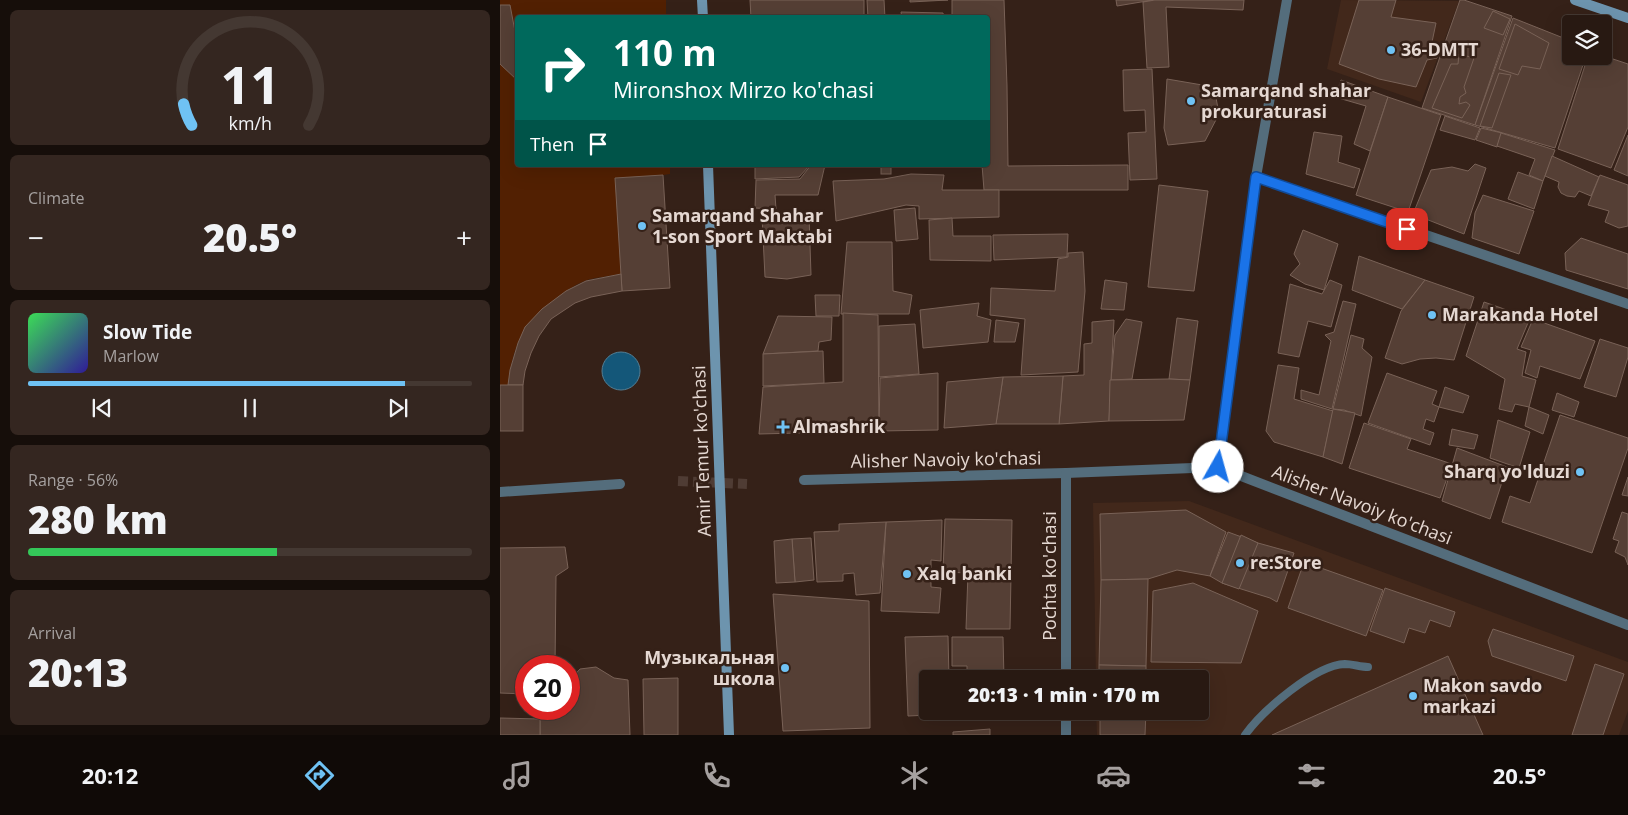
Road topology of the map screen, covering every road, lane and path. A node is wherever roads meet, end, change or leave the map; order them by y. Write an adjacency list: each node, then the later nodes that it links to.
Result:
1 (702, 0): 4 (main road)
2 (1286, 0): 7 (street)
3 (1575, 0): 5 (main road)
4 (702, 15)
5 (1628, 18)
6 (708, 167): 18 (main road, Amir Temur ko'chasi)
7 (1256, 177): 8 (street); 9 (lane)
8 (1628, 304)
9 (1218, 467): 10 (street, Alisher Navoiy ko'chasi); 14 (street, Alisher Navoiy ko'chasi)
10 (1066, 473): 11 (street, Alisher Navoiy ko'chasi); 16 (street, Pochta ko'chasi)
11 (804, 480)
12 (620, 484): 13 (street)
13 (500, 492)
14 (1628, 625)
15 (1368, 668): 20 (lane)
16 (1066, 670)
17 (1066, 720): 19 (street)
18 (729, 735)
19 (1066, 735)
20 (1244, 735)

